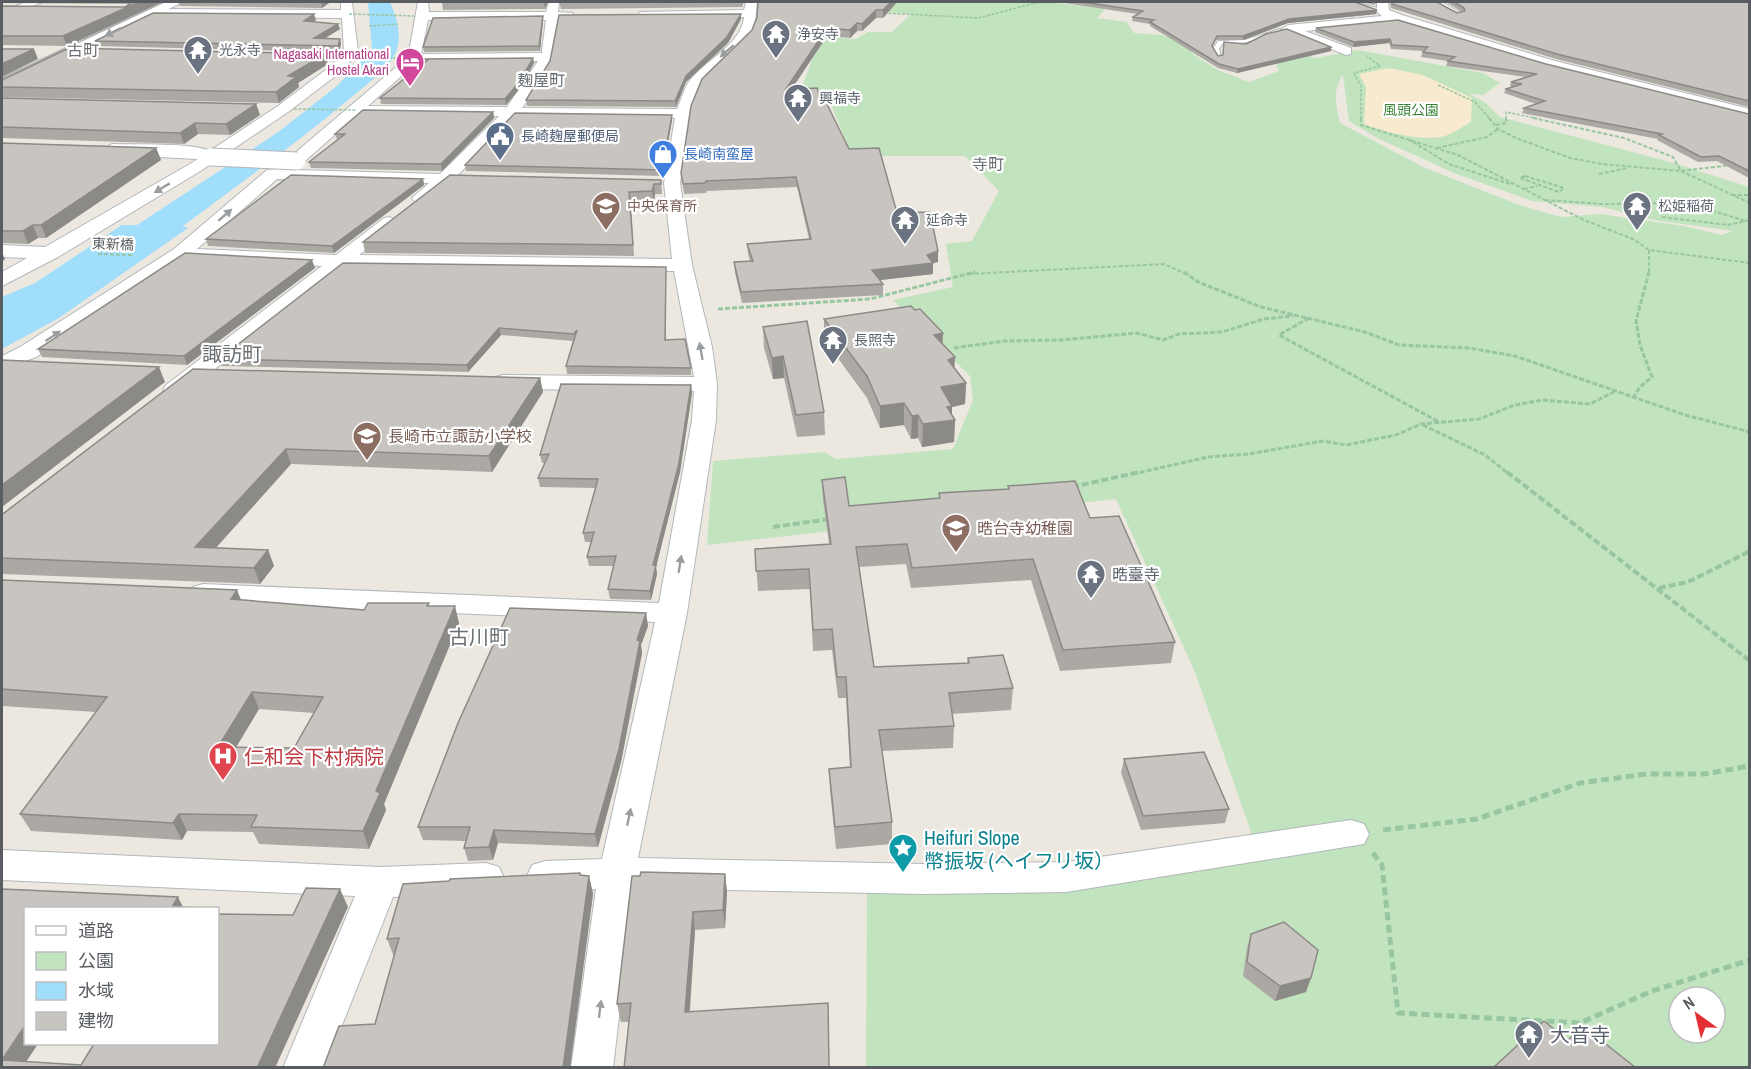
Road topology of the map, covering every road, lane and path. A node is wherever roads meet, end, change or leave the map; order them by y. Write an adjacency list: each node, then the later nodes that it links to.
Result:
1 (176, 2): 10 (street)
2 (423, 2): 19 (street)
3 (1038, 2): 4 (path); 15 (path)
4 (1061, 2)
5 (1350, 2): 9 (lane)
6 (1412, 2): 7 (lane)
7 (1439, 2): 16 (lane)
8 (42, 6): 13 (street)
9 (1382, 6): 20 (street)
10 (151, 7): 11 (street); 25 (street); 26 (street, one-way to 26)
11 (348, 8): 19 (path, bridge); 30 (street)
12 (751, 8): 18 (street); 39 (street, one-way to 39)
13 (8, 9)
14 (552, 9): 17 (street); 19 (street); 28 (street)
15 (881, 13)
16 (1459, 14)
17 (586, 15)
18 (633, 15)
19 (419, 16): 31 (street)
20 (1398, 18): 23 (street); 40 (street)
21 (403, 24): 22 (path)
22 (368, 26)
23 (1288, 29): 24 (street); 29 (lane)
24 (1346, 51): 43 (path)
25 (37, 52): 26 (street); 32 (street)
26 (70, 52): 27 (street); 33 (street)
27 (106, 53)
28 (546, 57): 31 (street); 38 (street)
29 (1219, 57)
30 (344, 58): 31 (path, bridge); 36 (street)
31 (411, 58): 37 (street)
32 (2, 68)
33 (2, 85)
34 (1438, 85): 41 (path)
35 (260, 108): 36 (street)
36 (289, 109): 37 (path, bridge); 46 (street)
37 (353, 110): 38 (street); 47 (street)
38 (509, 113): 39 (street); 53 (street)
39 (684, 114): 72 (street)
40 (1749, 114)
41 (1496, 125): 42 (path); 50 (path)
42 (1498, 129): 44 (path); 49 (path)
43 (1403, 136): 44 (path); 56 (path)
44 (1436, 148): 56 (path)
45 (94, 149): 46 (street)
46 (211, 157): 47 (street, bridge); 66 (street, one-way to 66)
47 (297, 160): 51 (street)
48 (1738, 165): 50 (path)
49 (1642, 167): 50 (path); 52 (path)
50 (1681, 171): 58 (path)
51 (280, 174): 53 (street); 67 (street, one-way to 51)
52 (1599, 174)
53 (446, 178): 54 (street); 70 (street)
54 (469, 179)
55 (1537, 186): 55 (path); 57 (path)
56 (1520, 187): 57 (path)
57 (1523, 189): 60 (path)
58 (1731, 195): 59 (path); 61 (path)
59 (1749, 195)
60 (1541, 199): 63 (path); 64 (path)
61 (1749, 203)
62 (1662, 217): 63 (path)
63 (1748, 221)
64 (1648, 250): 71 (path); 86 (path)
65 (2, 251): 66 (street)
66 (53, 253): 73 (street)
67 (181, 253): 70 (street); 78 (street, one-way to 67)
68 (95, 254): 69 (path, 東新橋)
69 (140, 255)
70 (341, 261): 72 (street); 81 (street)
71 (1749, 263)
72 (682, 265): 74 (street)
73 (2, 280)
74 (692, 310): 75 (path); 84 (street, one-way to 74)
75 (1297, 315): 76 (path); 77 (path)
76 (1309, 318): 85 (path); 88 (path)
77 (954, 348)
78 (2, 365): 79 (street)
79 (41, 365)
80 (160, 372): 81 (street)
81 (195, 374): 82 (street); 87 (street)
82 (231, 375)
83 (479, 382): 84 (street)
84 (706, 384): 97 (street, one-way to 84)
85 (1615, 392): 86 (path); 88 (path)
86 (1633, 398): 90 (path)
87 (158, 402)
88 (1440, 423): 89 (path)
89 (1421, 424): 91 (path); 95 (path)
90 (1749, 432)
91 (1060, 489)
92 (838, 518): 93 (path)
93 (774, 527)
94 (1749, 551): 95 (path)
95 (1659, 588): 98 (path)
96 (181, 593): 97 (street)
97 (672, 613): 102 (street, one-way to 97)
98 (1749, 662)
99 (1749, 766): 100 (path)
100 (1364, 838): 102 (street); 104 (path)
101 (2, 865): 103 (street)
102 (617, 873): 103 (street); 106 (street, one-way to 102)
103 (380, 882): 105 (street)
104 (1749, 960)
105 (304, 1068)
106 (592, 1068)

